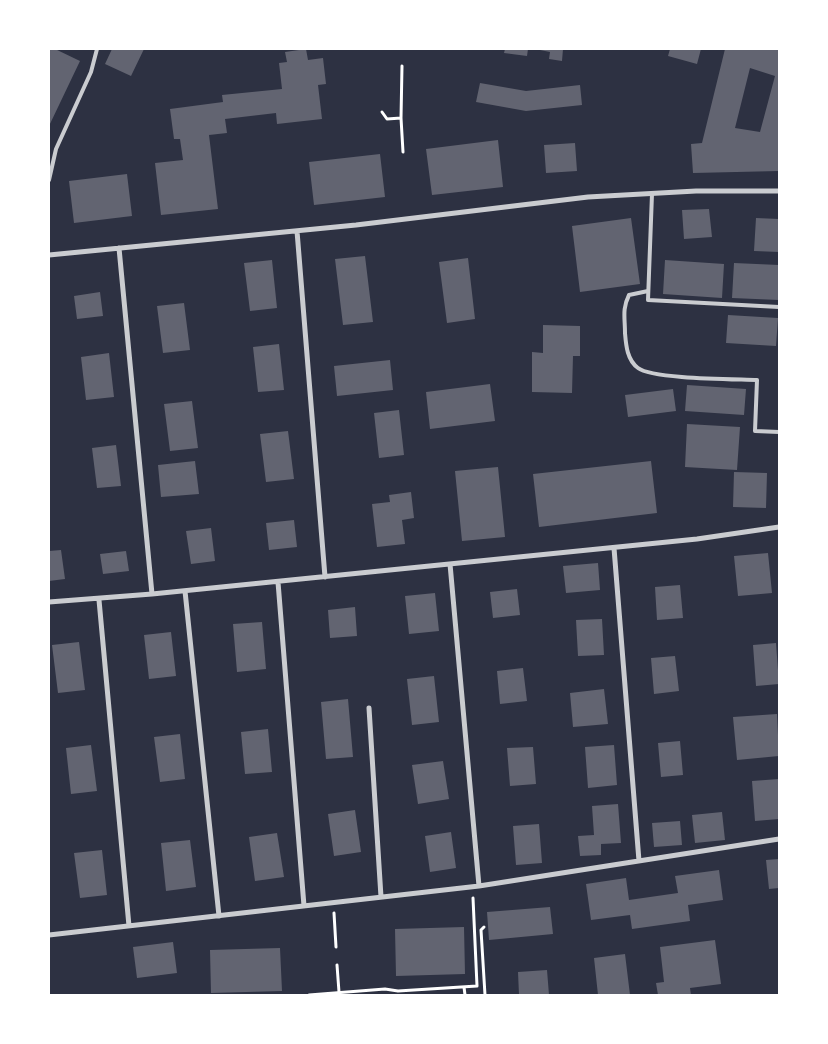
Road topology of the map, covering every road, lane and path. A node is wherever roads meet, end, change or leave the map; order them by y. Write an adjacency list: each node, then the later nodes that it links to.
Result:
1 (97, 49): 6 (lane)
2 (402, 66): 4 (path)
3 (382, 112): 4 (path)
4 (401, 118): 5 (path)
5 (404, 152)
6 (49, 180)
7 (779, 191): 8 (street)
8 (652, 194): 9 (street); 12 (lane)
9 (296, 231): 10 (street); 18 (street)
10 (119, 248): 11 (street); 21 (street)
11 (49, 255)
12 (648, 291): 13 (lane); 14 (lane)
13 (779, 307)
14 (779, 432)
15 (779, 527): 16 (street)
16 (614, 548): 17 (street); 26 (street)
17 (450, 564): 18 (street); 27 (street)
18 (325, 577): 19 (street)
19 (278, 582): 20 (street); 31 (street)
20 (185, 591): 21 (street); 32 (street)
21 (152, 594): 22 (street)
22 (99, 600): 23 (street); 33 (street)
23 (49, 602)
24 (369, 708): 29 (street)
25 (779, 839): 26 (street)
26 (639, 861): 27 (street)
27 (479, 886): 28 (street)
28 (473, 887): 29 (street); 38 (path)
29 (381, 897): 30 (street)
30 (334, 903): 31 (street); 36 (path)
31 (304, 906): 32 (street)
32 (218, 916): 33 (street)
33 (129, 926): 35 (street)
34 (484, 927): 42 (path)
35 (49, 935)
36 (336, 948)
37 (337, 965): 39 (path)
38 (464, 987): 39 (path); 41 (path)
39 (339, 992): 40 (path)
40 (309, 995)
41 (465, 995)
42 (485, 995)

